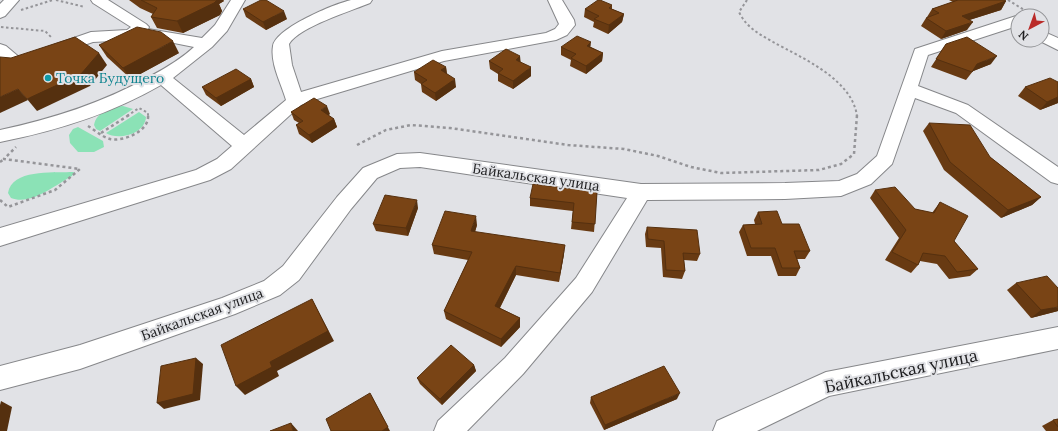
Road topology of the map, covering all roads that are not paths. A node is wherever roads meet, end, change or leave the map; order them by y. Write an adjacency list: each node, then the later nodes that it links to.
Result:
1 (98, 0): 8 (street)
2 (238, 0): 9 (street)
3 (365, 0): 14 (street)
4 (555, 0): 14 (street)
5 (13, 6): 6 (street)
6 (0, 13)
7 (1010, 23): 13 (street, Байкальская улица)
8 (136, 31): 9 (street); 11 (street)
9 (206, 44): 12 (street)
10 (0, 49): 11 (street)
11 (6, 63)
12 (162, 77): 15 (street); 16 (street)
13 (909, 89): 17 (street); 18 (street, Байкальская улица)
14 (295, 101): 16 (street)
15 (0, 136)
16 (245, 146): 19 (street)
17 (1058, 177)
18 (641, 192): 21 (street, Байкальская улица); 22 (street)
19 (0, 237)
20 (1058, 338): 23 (street, Байкальская улица)
21 (0, 378)
22 (448, 431)
23 (727, 431)

